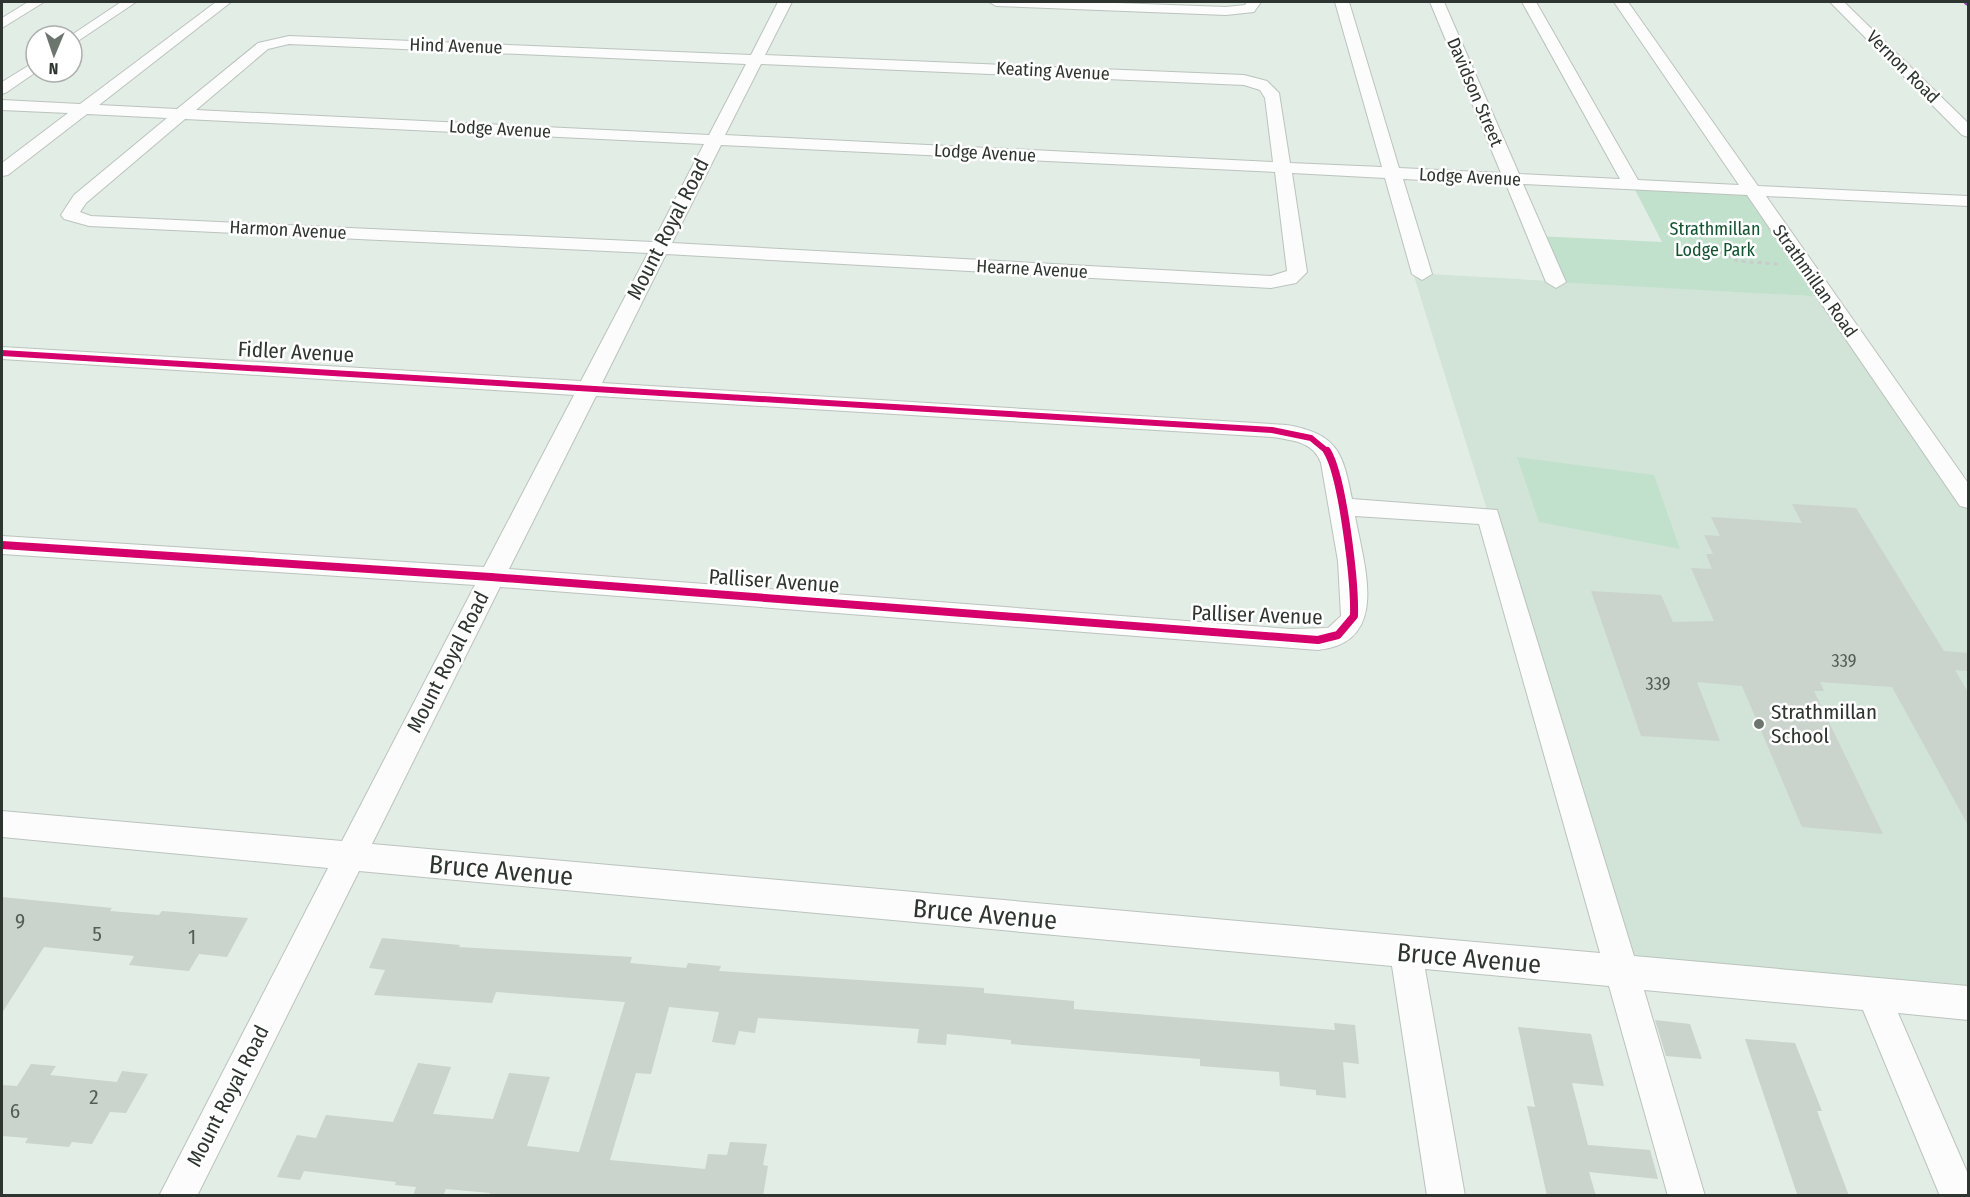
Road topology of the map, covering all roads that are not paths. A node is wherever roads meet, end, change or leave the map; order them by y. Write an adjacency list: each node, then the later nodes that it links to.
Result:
1 (37, 2): 12 (street)
2 (129, 2): 13 (street)
3 (224, 2): 18 (street)
4 (784, 2): 14 (street, Mount Royal Road)
5 (996, 2): 6 (street)
6 (1254, 2)
7 (1342, 2): 24 (street)
8 (1437, 2): 25 (street, Davidson Street)
9 (1529, 2): 26 (street)
10 (1621, 2): 27 (street, Strathmillan Road)
11 (1837, 2): 20 (street, Vernon Road)
12 (2, 24)
13 (84, 32)
14 (755, 58): 19 (street, Hind Avenue); 21 (street, Mount Royal Road); 22 (street, Keating Avenue)
15 (24, 73): 16 (street)
16 (2, 89)
17 (2, 105): 18 (street, Lodge Avenue)
18 (82, 109): 19 (street, Lodge Avenue); 23 (street)
19 (181, 114): 21 (street, Lodge Avenue); 29 (street, Harmon Avenue)
20 (1968, 132)
21 (713, 140): 22 (street, Lodge Avenue); 29 (street, Mount Royal Road)
22 (1283, 168): 24 (street, Lodge Avenue); 29 (street, Hearne Avenue)
23 (2, 171)
24 (1392, 173): 25 (street, Lodge Avenue); 30 (street)
25 (1512, 178): 26 (street, Lodge Avenue); 31 (street, Davidson Street)
26 (1632, 184): 27 (street, Lodge Avenue)
27 (1752, 190): 28 (street, Lodge Avenue); 34 (street, Strathmillan Road)
28 (1968, 201)
29 (658, 248): 33 (street, Mount Royal Road)
30 (1422, 274)
31 (1557, 282)
32 (2, 353): 33 (street, Fidler Avenue)
33 (589, 387): 35 (street, Palliser Avenue); 37 (street, Mount Royal Road)
34 (1968, 500)
35 (1341, 507): 37 (street, Palliser Avenue); 41 (street)
36 (2, 545): 37 (street)
37 (491, 577): 39 (street, Mount Royal Road)
38 (2, 824): 39 (street, Bruce Avenue)
39 (351, 857): 40 (street, Bruce Avenue); 44 (street, Mount Royal Road)
40 (1406, 953): 41 (street, Bruce Avenue); 45 (street)
41 (1623, 972): 42 (street, Bruce Avenue); 46 (street)
42 (1873, 995): 43 (street, Bruce Avenue); 47 (street)
43 (1968, 1003)
44 (177, 1196)
45 (1446, 1196)
46 (1687, 1196)
47 (1959, 1196)

